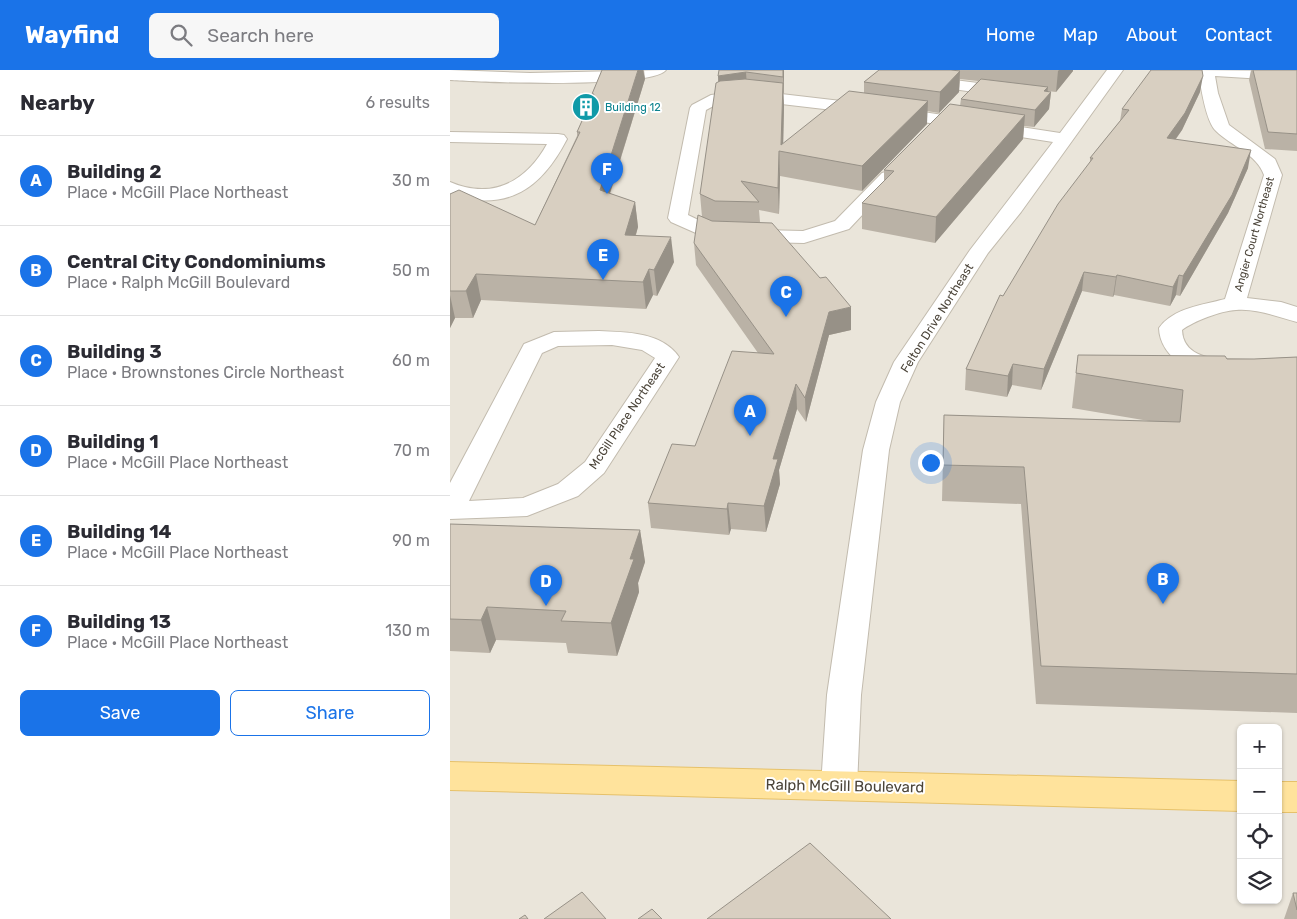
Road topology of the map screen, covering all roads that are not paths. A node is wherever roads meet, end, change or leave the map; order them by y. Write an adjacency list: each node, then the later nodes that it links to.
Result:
1 (658, 70): 4 (street)
2 (1115, 70): 12 (street, Felton Drive Northeast)
3 (1200, 71): 5 (street); 15 (street, Angier Court Northeast)
4 (450, 75)
5 (1297, 76)
6 (931, 82): 7 (street)
7 (975, 88): 8 (street); 9 (street)
8 (1022, 94)
9 (955, 109): 10 (street); 12 (street); 13 (street)
10 (932, 134)
11 (450, 137): 14 (street)
12 (1065, 138): 20 (street, Felton Drive Northeast)
13 (904, 162)
14 (450, 188)
15 (1235, 304): 16 (street, Angier Court Northeast); 17 (street, Angier Court Northeast)
16 (1297, 315)
17 (1237, 368)
18 (450, 510): 18 (street, McGill Place Northeast)
19 (450, 776): 20 (main road, Ralph McGill Boulevard)
20 (839, 786): 21 (main road, Ralph McGill Boulevard)
21 (1237, 796)
22 (1282, 797): 23 (main road)
23 (1297, 797)

